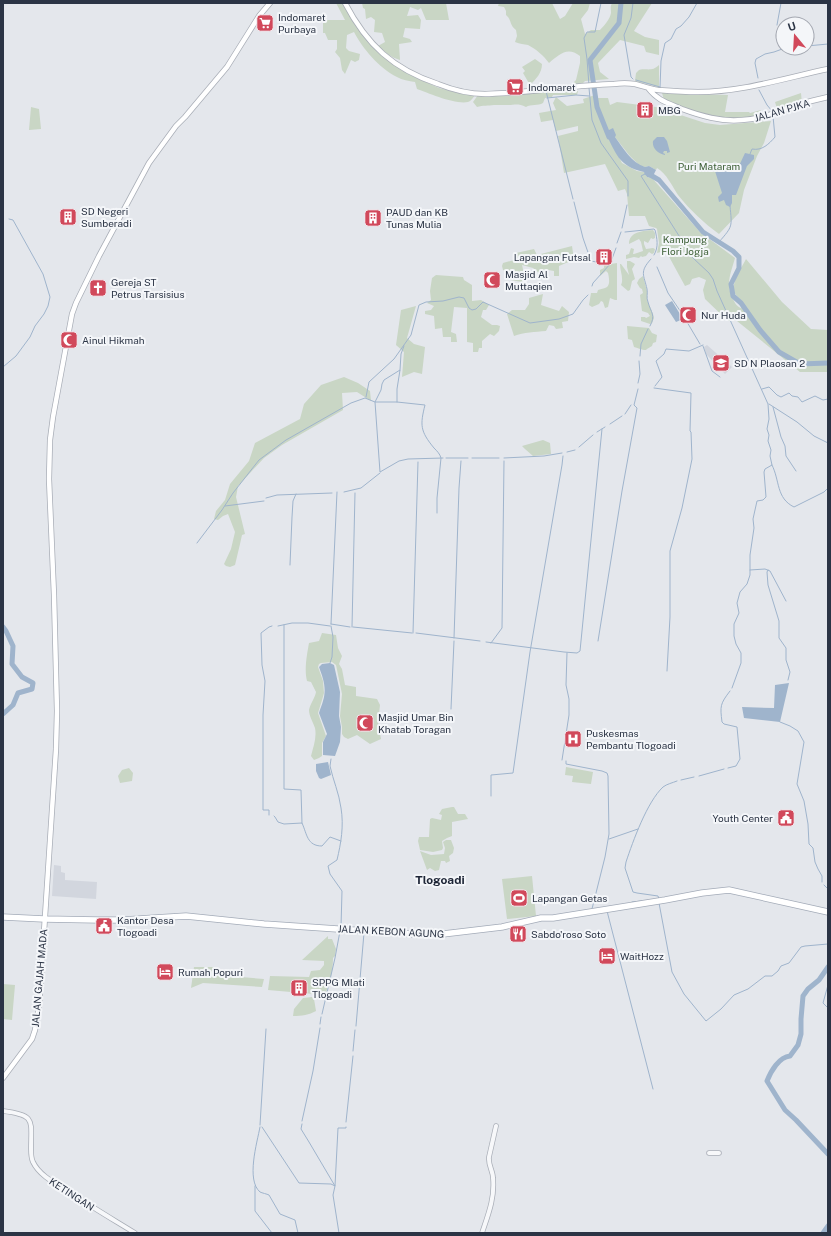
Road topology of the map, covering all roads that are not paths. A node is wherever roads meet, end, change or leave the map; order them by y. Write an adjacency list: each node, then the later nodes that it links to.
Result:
1 (270, 3): 8 (main road, JALAN GAJAH MADA)
2 (345, 3): 4 (main road)
3 (828, 69): 4 (main road)
4 (648, 88): 5 (main road, JALAN PJKA)
5 (828, 97)
6 (828, 912): 8 (main road, JALAN KEBON AGUNG)
7 (3, 917): 8 (main road, JALAN KEBON AGUNG)
8 (44, 919): 9 (main road, JALAN GAJAH MADA)
9 (4, 1076)
10 (3, 1111): 14 (street, KETINGAN)
11 (496, 1126): 15 (street)
12 (709, 1153): 13 (street)
13 (719, 1153)
14 (136, 1233)
15 (482, 1233)

